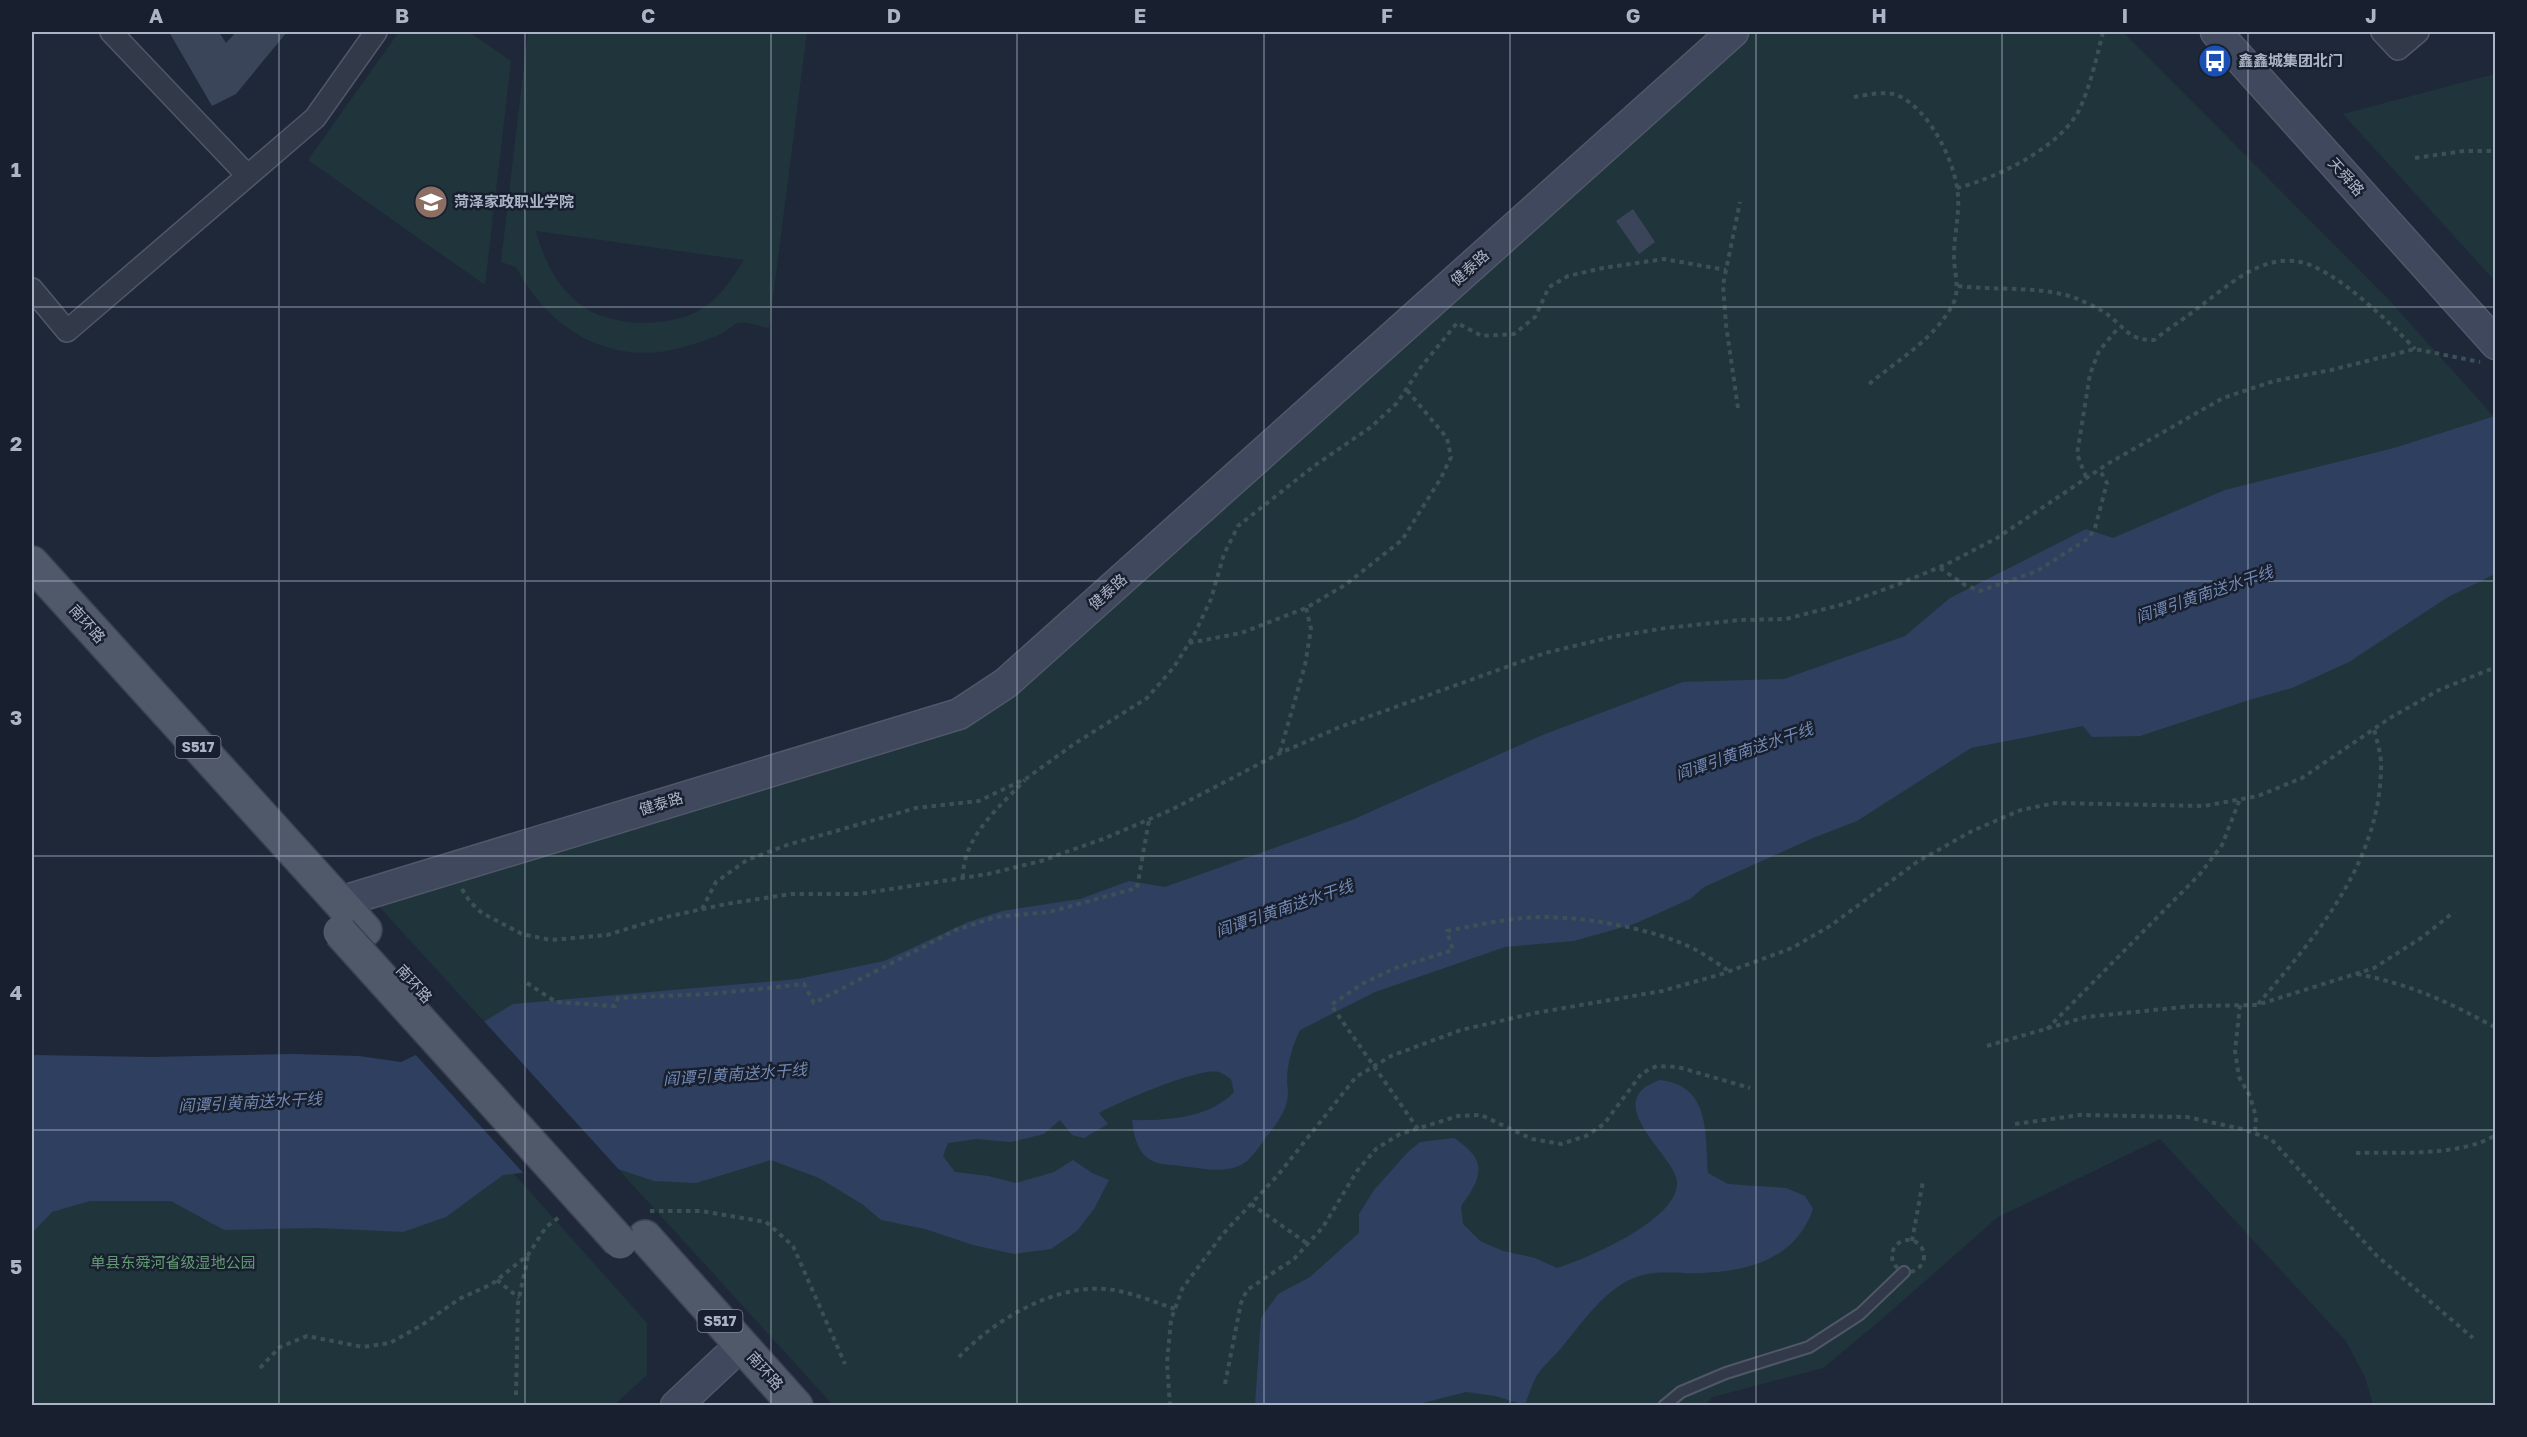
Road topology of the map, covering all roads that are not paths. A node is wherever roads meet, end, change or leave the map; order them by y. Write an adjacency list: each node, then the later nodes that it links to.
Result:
1 (111, 32): 8 (street)
2 (376, 32): 8 (street)
3 (1733, 32): 14 (street, 健泰路)
4 (2216, 32): 10 (street, 天舜路)
5 (2242, 32): 10 (street, 天舜路)
6 (2382, 32): 7 (street)
7 (2418, 32)
8 (247, 176): 9 (street)
9 (32, 289)
10 (2487, 315): 11 (street)
11 (2490, 353)
12 (32, 563): 14 (main road, 南环路 / S517)
13 (32, 595): 14 (main road, 南环路 / S517)
14 (348, 921): 15 (main road, 南环路 / S517, bridge)
15 (637, 1230): 17 (main road, 南环路 / S517); 20 (main road, 南环路 / S517)
16 (1904, 1272): 21 (lane)
17 (726, 1359): 18 (street); 19 (main road, 南环路 / S517)
18 (676, 1406)
19 (767, 1406)
20 (796, 1406)
21 (1664, 1406)

